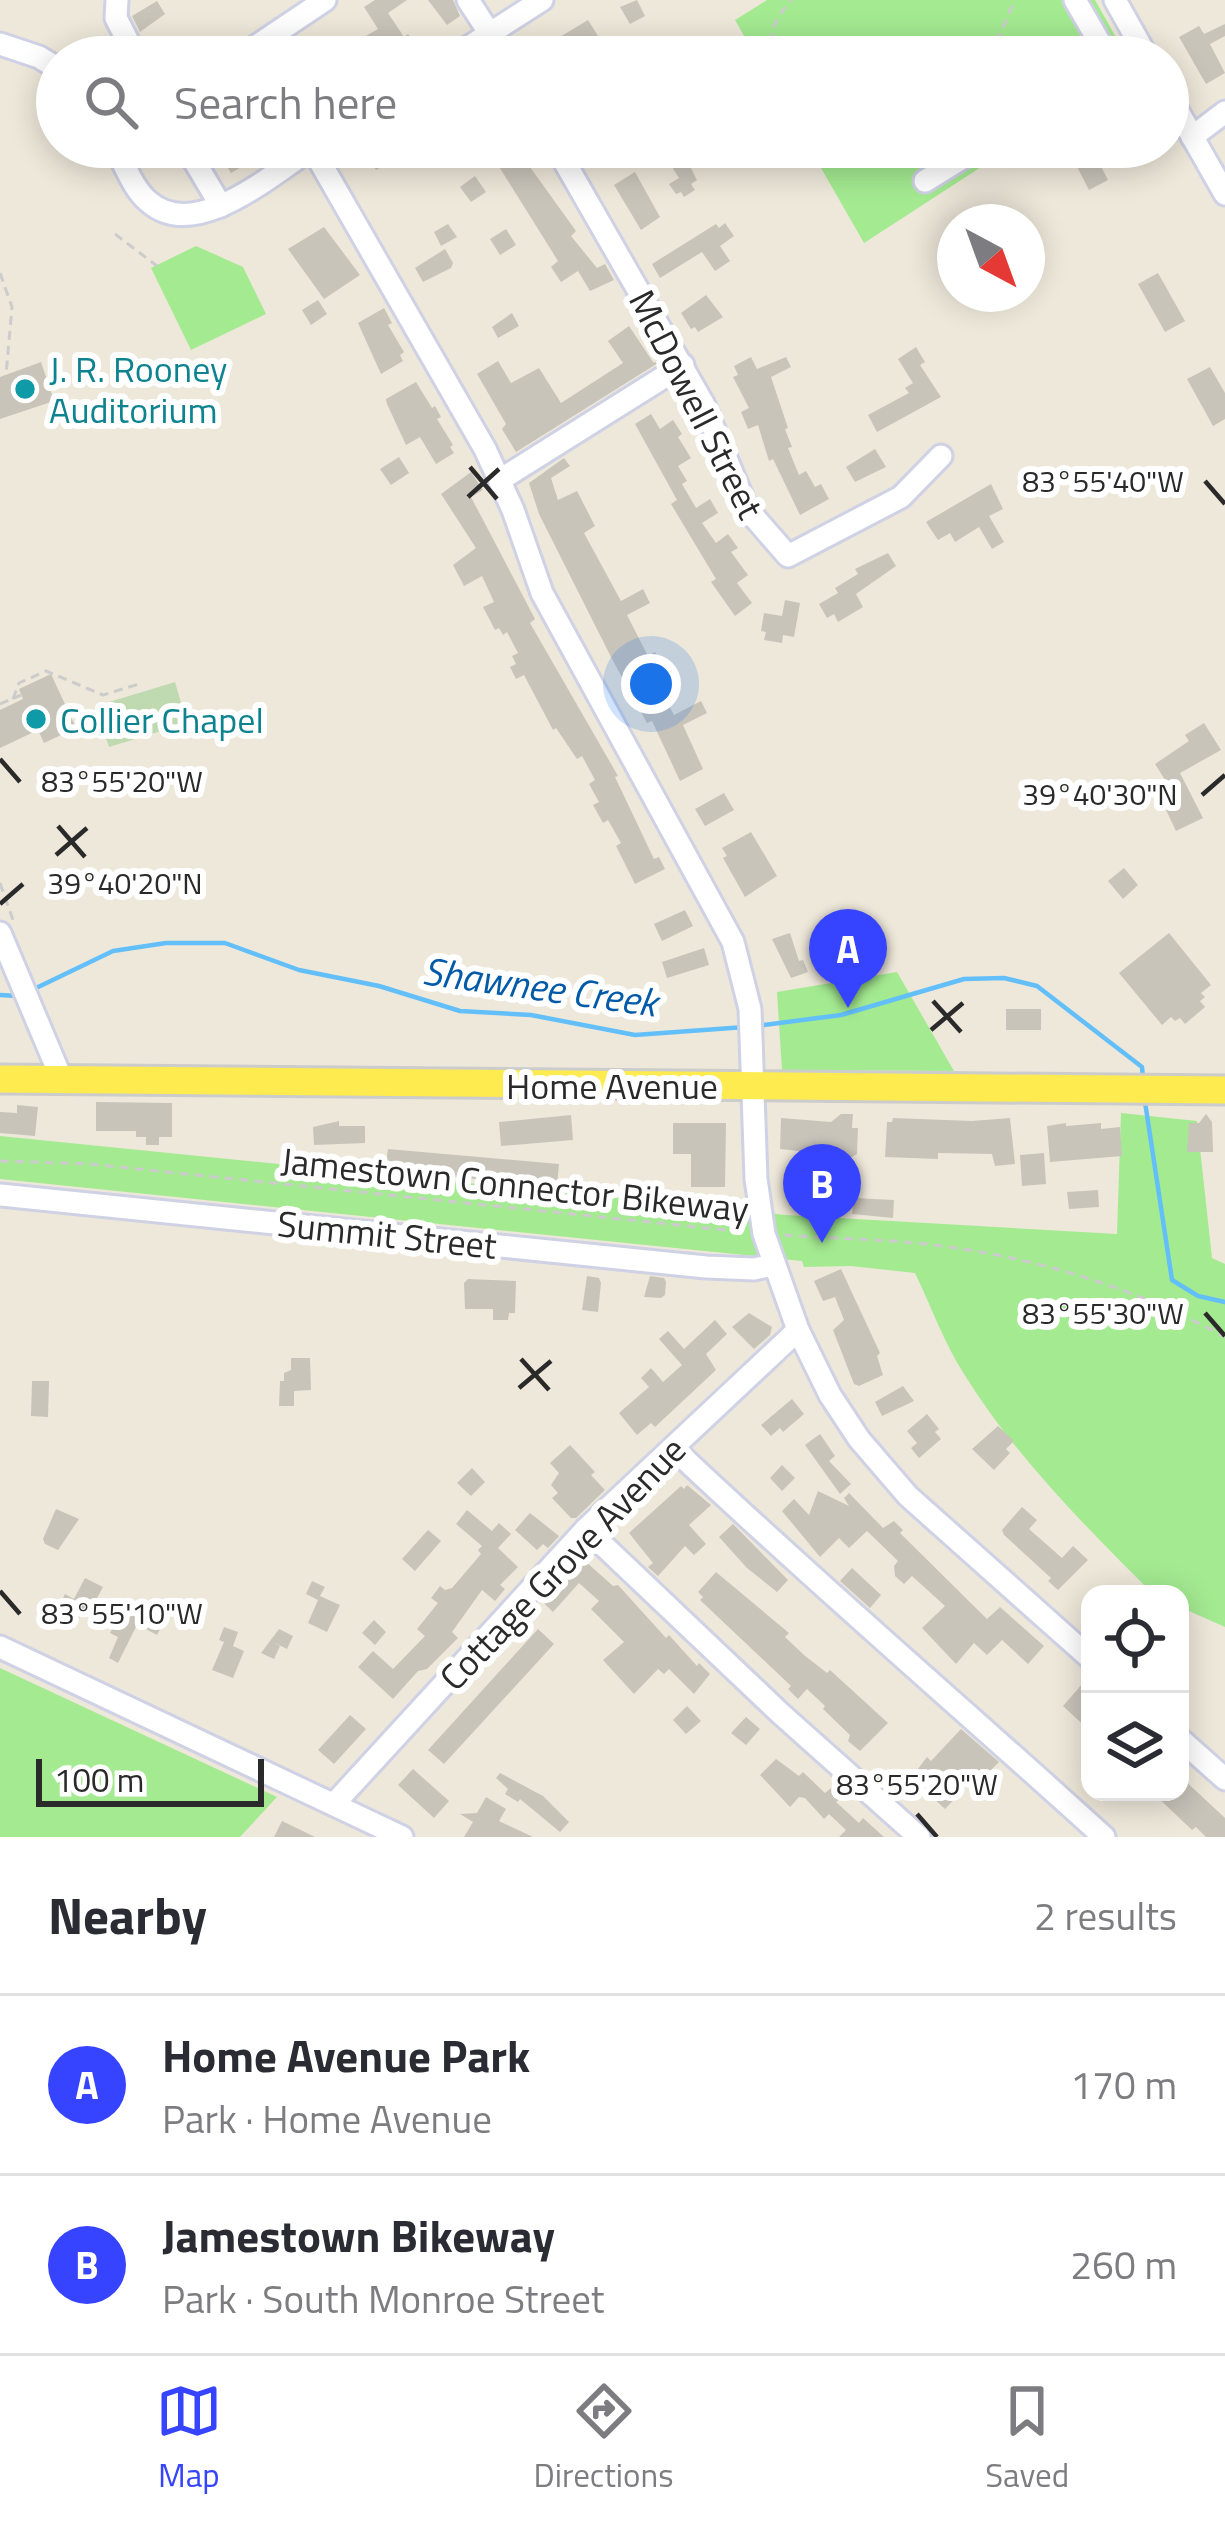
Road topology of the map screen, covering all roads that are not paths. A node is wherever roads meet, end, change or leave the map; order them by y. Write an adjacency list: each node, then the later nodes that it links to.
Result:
1 (117, 0): 8 (street)
2 (325, 0): 9 (street)
3 (468, 0): 7 (street)
4 (542, 0): 7 (street)
5 (1075, 0): 12 (street)
6 (1115, 0): 13 (street)
7 (490, 33): 10 (street); 11 (street)
8 (125, 36)
9 (271, 36)
10 (485, 36)
11 (492, 36)
12 (1096, 36)
13 (1130, 36)
14 (0, 44): 15 (street)
15 (36, 56)
16 (1225, 112): 18 (street)
17 (1189, 132): 18 (street)
18 (1192, 137): 26 (street)
19 (127, 168): 27 (street)
20 (198, 168): 27 (street)
21 (281, 168): 27 (street)
22 (324, 168): 30 (street)
23 (568, 168): 28 (street, McDowell Street)
24 (947, 168): 25 (street)
25 (926, 181)
26 (1225, 194)
27 (221, 206)
28 (683, 365): 29 (street, McDowell Street); 30 (street)
29 (941, 456)
30 (500, 479): 34 (street)
31 (0, 934): 33 (street)
32 (0, 1079): 33 (main road, Home Avenue)
33 (62, 1080): 34 (main road, Home Avenue)
34 (751, 1085): 35 (main road, Home Avenue); 37 (street)
35 (1225, 1090)
36 (0, 1195): 37 (street, Summit Street)
37 (773, 1265): 38 (street)
38 (798, 1330): 39 (street, Cottage Grove Avenue); 42 (street)
39 (673, 1448): 40 (street, Cottage Grove Avenue); 48 (street)
40 (586, 1529): 45 (street, Cottage Grove Avenue); 47 (street)
41 (0, 1647): 45 (street)
42 (1081, 1650)
43 (1189, 1747): 44 (street)
44 (1225, 1779)
45 (334, 1804): 46 (street)
46 (402, 1837)
47 (919, 1837)
48 (1105, 1837)

